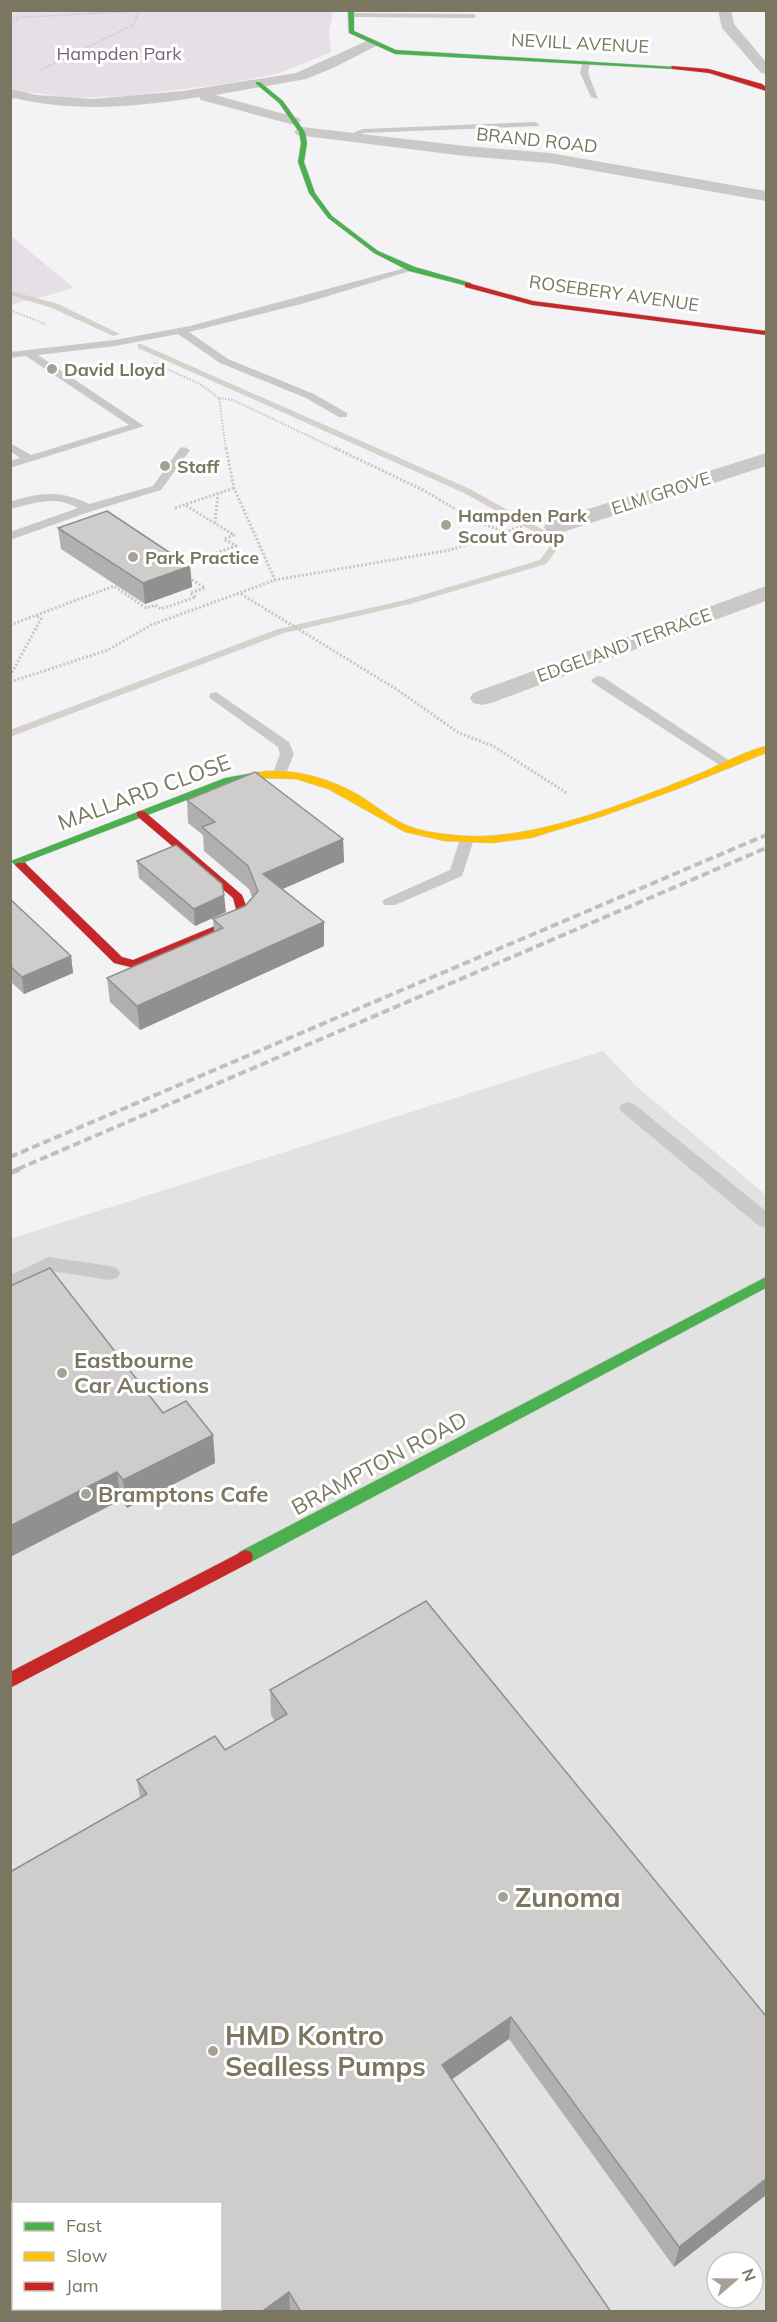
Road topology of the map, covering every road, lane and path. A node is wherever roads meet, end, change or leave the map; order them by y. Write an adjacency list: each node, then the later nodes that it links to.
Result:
1 (724, 10): 10 (street)
2 (140, 11): 6 (path); 11 (path)
3 (351, 13): 4 (lane); 8 (street)
4 (473, 16)
5 (10, 18): 6 (path)
6 (22, 18): 7 (path)
7 (10, 22)
8 (371, 43): 9 (street, NEVILL AVENUE); 12 (street)
9 (586, 62): 13 (street, NEVILL AVENUE); 16 (lane)
10 (766, 70)
11 (36, 72)
12 (258, 83): 15 (street); 18 (street)
13 (764, 86)
14 (10, 93): 15 (street)
15 (196, 94): 18 (street)
16 (595, 97)
17 (535, 124): 19 (lane)
18 (298, 126): 19 (street, BRAND ROAD); 21 (street, ROSEBERY AVENUE)
19 (347, 136): 20 (street, BRAND ROAD)
20 (766, 196)
21 (412, 269): 24 (lane); 25 (street, ROSEBERY AVENUE)
22 (16, 312): 23 (path)
23 (10, 313)
24 (179, 330): 26 (lane); 29 (lane)
25 (766, 333)
26 (28, 353): 27 (lane); 32 (lane)
27 (10, 355)
28 (219, 398): 42 (path)
29 (343, 415)
30 (10, 446): 32 (lane)
31 (184, 450): 38 (lane)
32 (29, 459): 34 (lane)
33 (766, 459): 40 (street, ELM GROVE)
34 (10, 465)
35 (218, 494): 39 (path)
36 (185, 505): 39 (path)
37 (10, 506): 38 (lane)
38 (88, 508): 43 (lane)
39 (214, 523): 44 (path)
40 (555, 527)
41 (514, 530): 42 (path)
42 (507, 533): 47 (path)
43 (10, 536)
44 (174, 567)
45 (182, 573): 48 (path)
46 (766, 593): 54 (street, EDGELAND TERRACE)
47 (241, 594): 52 (path); 59 (path)
48 (35, 614): 49 (path); 50 (path)
49 (10, 626)
50 (10, 676)
51 (598, 680): 56 (lane)
52 (10, 682)
53 (216, 696): 57 (lane)
54 (482, 698)
55 (766, 749): 56 (street, MALLARD CLOSE)
56 (729, 765): 59 (street, MALLARD CLOSE)
57 (280, 773): 58 (street, MALLARD CLOSE); 60 (street, MALLARD CLOSE)
58 (141, 814): 58 (street, MALLARD CLOSE)
59 (597, 815): 60 (street, MALLARD CLOSE)
60 (467, 839): 61 (lane)
61 (390, 902)
62 (628, 1108): 63 (lane)
63 (766, 1221)
64 (110, 1273): 66 (lane)
65 (766, 1282): 67 (street, BRAMPTON ROAD)
66 (10, 1284)
67 (10, 1682)

